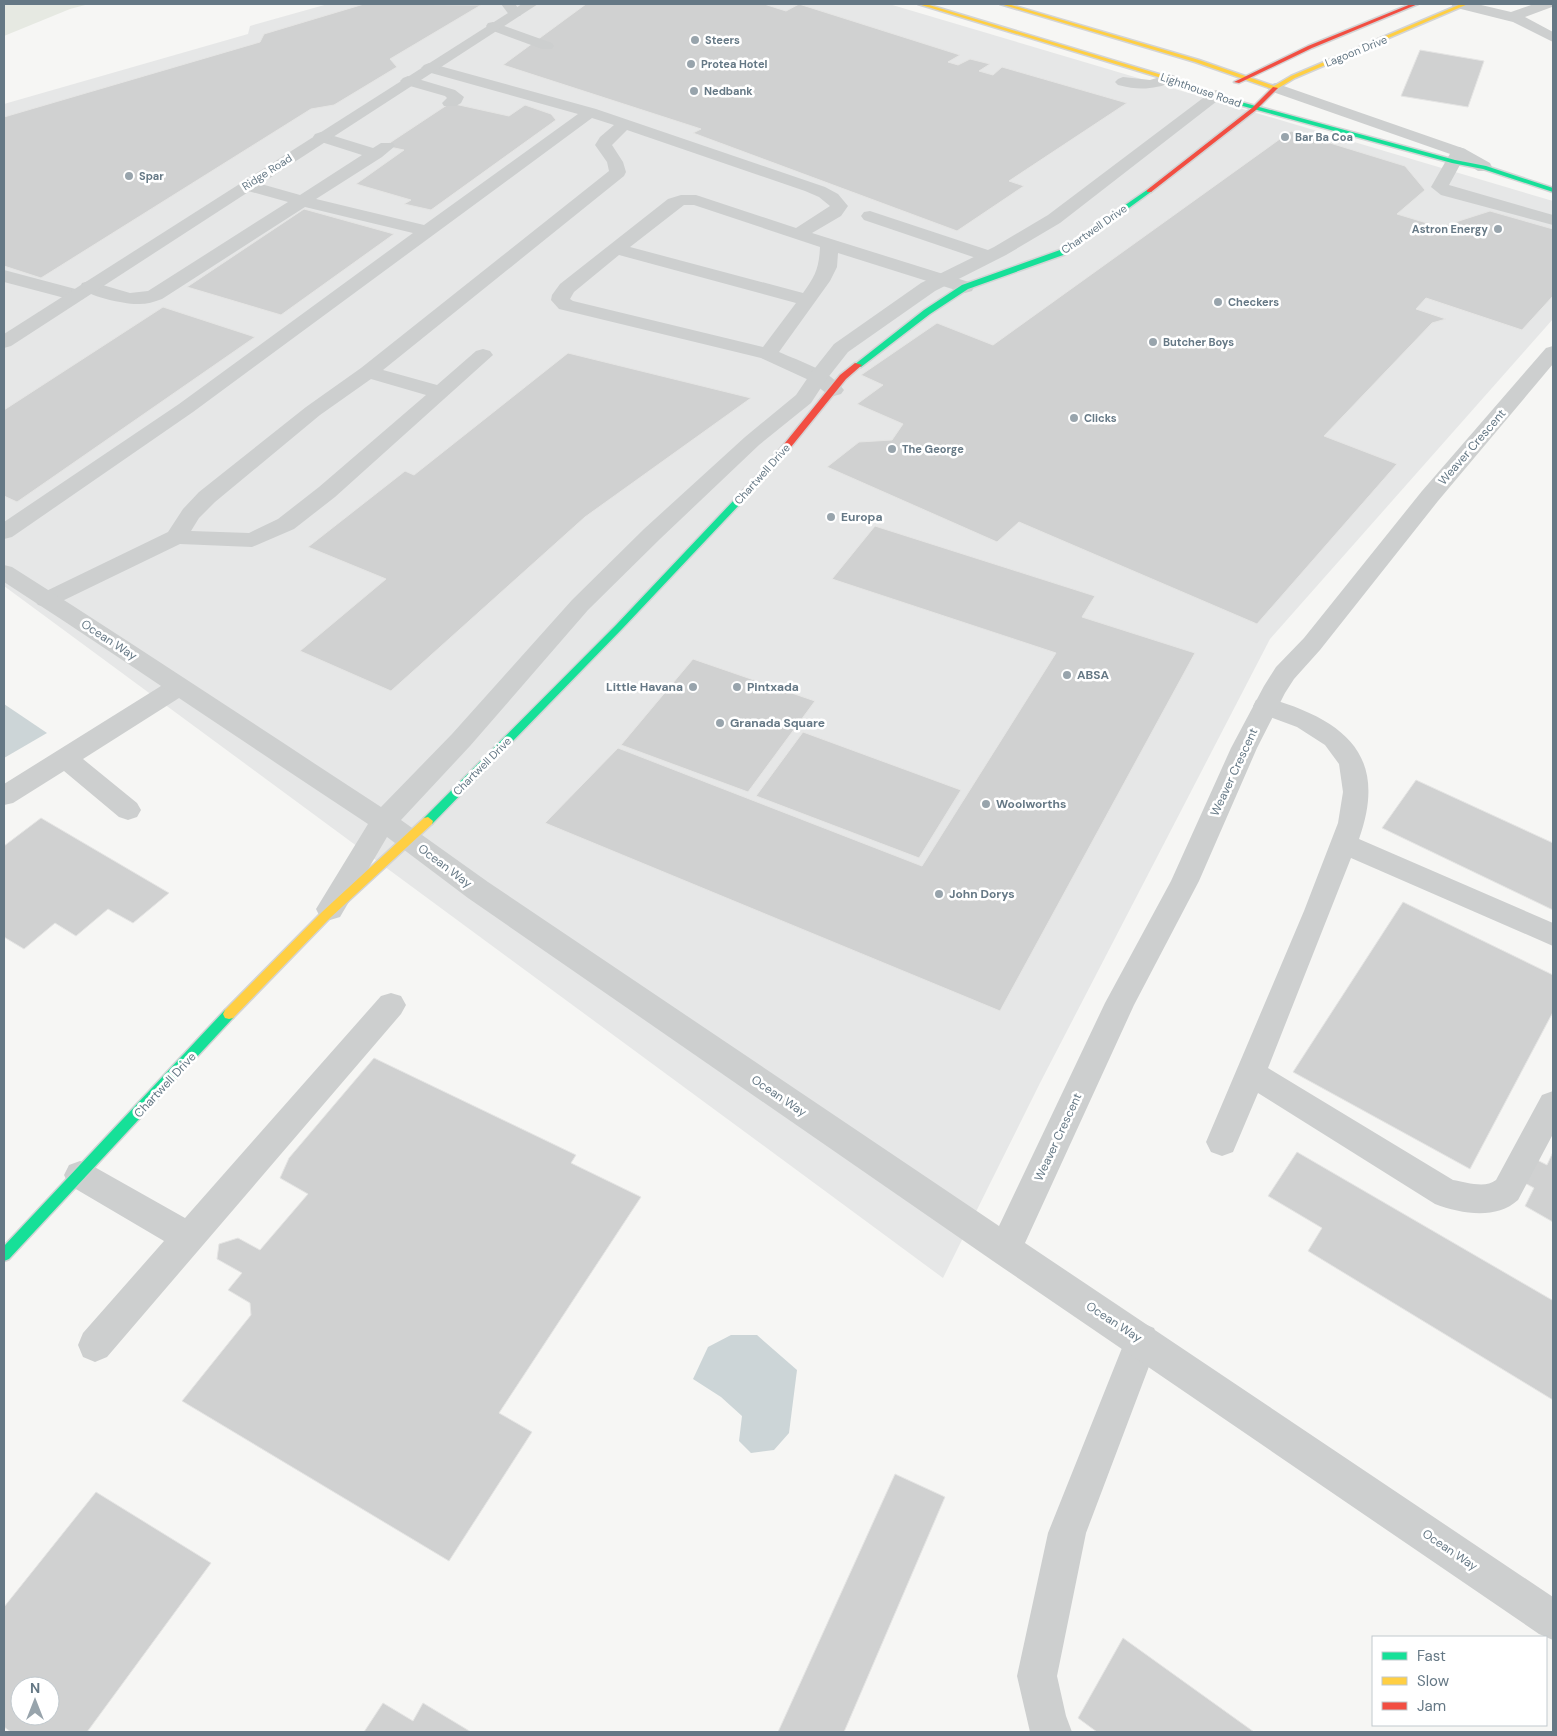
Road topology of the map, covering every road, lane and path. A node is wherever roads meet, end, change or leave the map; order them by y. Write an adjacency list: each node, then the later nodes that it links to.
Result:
1 (531, 4): 7 (street, Ridge Road)
2 (921, 4): 18 (street, Lighthouse Road)
3 (1003, 4): 12 (street, Lighthouse Road)
4 (1415, 4): 13 (street, Lagoon Drive)
5 (1462, 4): 8 (street); 21 (street, Lagoon Drive)
6 (1547, 4): 8 (street)
7 (511, 8): 9 (street, Ridge Road)
8 (1513, 16): 10 (street)
9 (493, 26): 11 (street); 16 (street, Ridge Road)
10 (1553, 38)
11 (547, 46)
12 (1151, 47): 15 (street); 17 (street, Lighthouse Road)
13 (1310, 47): 14 (street); 17 (street, Lagoon Drive)
14 (1265, 54)
15 (1213, 55)
16 (429, 68): 19 (street, Ridge Road); 25 (street)
17 (1246, 77): 21 (street, Lighthouse Road); 22 (street, Lagoon Drive)
18 (1170, 79): 20 (street); 22 (street, Lighthouse Road)
19 (408, 81): 23 (street); 27 (street, Ridge Road)
20 (1123, 82)
21 (1275, 88): 24 (street, Lagoon Drive); 28 (street, Lighthouse Road)
22 (1216, 95): 24 (street, Lighthouse Road); 39 (street, Chartwell Drive)
23 (450, 103)
24 (1254, 109): 28 (street, Lighthouse Road); 42 (street, Chartwell Drive)
25 (590, 112): 26 (street); 35 (street)
26 (625, 124): 36 (street); 49 (street)
27 (321, 137): 30 (street, Ridge Road); 32 (street)
28 (1457, 157): 29 (street, Lighthouse Road); 34 (street)
29 (1484, 167): 31 (street, Lighthouse Road)
30 (248, 185): 32 (street); 43 (street, Ridge Road)
31 (1553, 190)
32 (303, 201): 35 (street); 43 (street)
33 (870, 216): 39 (street)
34 (1553, 220)
35 (427, 231): 52 (street)
36 (798, 234): 37 (street); 38 (street)
37 (829, 244): 41 (street); 44 (street)
38 (617, 249): 44 (street); 47 (street)
39 (988, 256): 41 (street, Chartwell Drive)
40 (4, 276): 43 (street)
41 (942, 279): 42 (street); 50 (street, Chartwell Drive)
42 (966, 287): 50 (street, Chartwell Drive)
43 (83, 291): 45 (street, Ridge Road)
44 (806, 300): 47 (street)
45 (4, 342)
46 (1553, 352): 57 (street, Weaver Crescent)
47 (768, 354): 50 (street)
48 (483, 355): 51 (street)
49 (368, 372): 51 (street); 53 (street)
50 (826, 383): 61 (street, Chartwell Drive); 62 (street, Chartwell Drive)
51 (439, 392): 53 (street)
52 (4, 532)
53 (176, 537): 55 (street)
54 (4, 572): 55 (street, Ocean Way)
55 (46, 600): 56 (street, Ocean Way)
56 (178, 687): 58 (street); 61 (street, Ocean Way)
57 (1265, 706): 63 (street); 72 (street, Weaver Crescent)
58 (65, 758): 59 (street); 60 (street)
59 (4, 796)
60 (128, 810)
61 (383, 822): 62 (street, Ocean Way); 64 (street, Chartwell Drive)
62 (410, 839): 64 (street, Chartwell Drive); 72 (street, Ocean Way)
63 (1343, 843): 65 (street); 67 (street)
64 (326, 915): 70 (street, Chartwell Drive)
65 (1553, 935)
66 (391, 1005): 71 (street)
67 (1251, 1073): 68 (street); 69 (street)
68 (1553, 1104)
69 (1222, 1142)
70 (80, 1175): 71 (street); 73 (street, Chartwell Drive)
71 (189, 1238): 75 (street)
72 (1005, 1250): 74 (street, Ocean Way)
73 (4, 1255)
74 (1142, 1340): 76 (street, Ocean Way); 77 (street)
75 (95, 1345)
76 (1553, 1620)
77 (1052, 1732)

